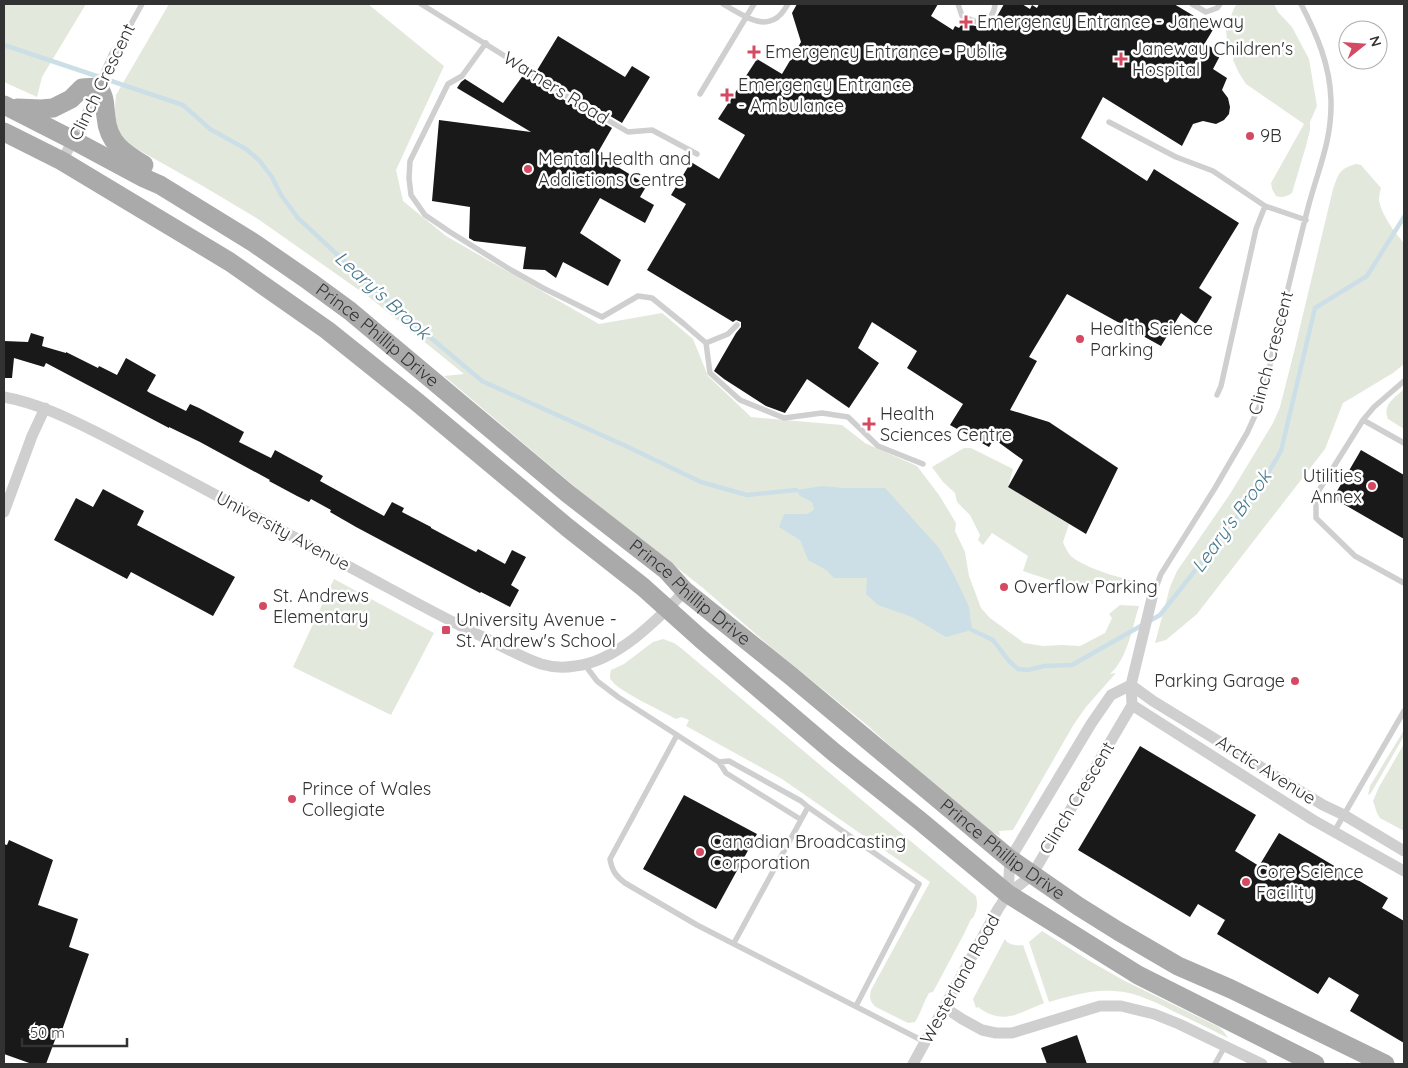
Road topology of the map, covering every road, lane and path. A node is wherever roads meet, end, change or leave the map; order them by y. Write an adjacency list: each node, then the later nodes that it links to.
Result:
1 (142, 4): 13 (lane, Clinch Crescent)
2 (421, 4): 12 (lane, Warners Road)
3 (724, 4): 11 (lane)
4 (754, 4): 11 (lane)
5 (788, 4): 11 (lane)
6 (958, 4): 7 (lane)
7 (995, 4)
8 (1192, 4): 9 (lane)
9 (1220, 4)
10 (1301, 4): 24 (lane, Clinch Crescent)
11 (746, 17): 15 (lane)
12 (486, 43): 20 (lane, Warners Road); 26 (lane)
13 (116, 53): 14 (street, Clinch Crescent)
14 (99, 87): 16 (main road); 19 (street, Clinch Crescent); 22 (main road)
15 (700, 94)
16 (4, 105): 19 (main road, Prince Phillip Drive)
17 (1109, 122): 23 (lane)
18 (4, 132): 21 (main road, Prince Phillip Drive)
19 (74, 140): 21 (street, Clinch Crescent); 22 (main road, Prince Phillip Drive)
20 (697, 154)
21 (62, 162): 38 (main road, Prince Phillip Drive)
22 (160, 185): 36 (main road, Prince Phillip Drive)
23 (1265, 206): 24 (lane); 28 (lane)
24 (1306, 220): 37 (lane, Clinch Crescent)
25 (737, 324): 26 (lane)
26 (706, 343): 33 (lane)
27 (1404, 381): 31 (lane)
28 (1217, 395)
29 (4, 397): 30 (street, University Avenue)
30 (44, 408): 34 (street); 39 (street, University Avenue)
31 (1363, 420): 32 (lane); 35 (lane)
32 (1404, 443)
33 (923, 464)
34 (4, 512)
35 (1404, 583)
36 (685, 591): 38 (street, University Avenue); 50 (main road, Prince Phillip Drive)
37 (1152, 598): 40 (street, Clinch Crescent)
38 (668, 609): 39 (street, University Avenue); 53 (main road, Prince Phillip Drive)
39 (585, 664): 43 (lane)
40 (1130, 685): 41 (street, Clinch Crescent); 46 (street, Arctic Avenue); 50 (street, Clinch Crescent)
41 (1132, 705): 48 (street, Arctic Avenue); 52 (street, Clinch Crescent)
42 (1404, 711): 46 (lane)
43 (677, 735): 44 (lane); 54 (lane)
44 (719, 762): 45 (lane); 47 (lane)
45 (808, 807): 47 (lane); 55 (lane)
46 (1344, 815): 48 (lane); 49 (street, Arctic Avenue)
47 (800, 820): 54 (lane)
48 (1334, 832): 51 (street, Arctic Avenue)
49 (1404, 851)
50 (1010, 859): 52 (main road, Prince Phillip Drive); 53 (street, Clinch Crescent)
51 (1404, 871)
52 (1032, 875): 53 (street, Clinch Crescent); 63 (main road, Prince Phillip Drive)
53 (1008, 894): 56 (street, Westerland Road); 62 (main road, Prince Phillip Drive)
54 (734, 943): 55 (lane)
55 (856, 1006): 57 (lane)
56 (944, 1007): 57 (street, Westerland Road); 58 (street)
57 (926, 1042): 59 (street, Westerland Road)
58 (1225, 1046): 60 (lane); 61 (street)
59 (913, 1064)
60 (1215, 1064)
61 (1262, 1064)
62 (1315, 1064)
63 (1385, 1064)

